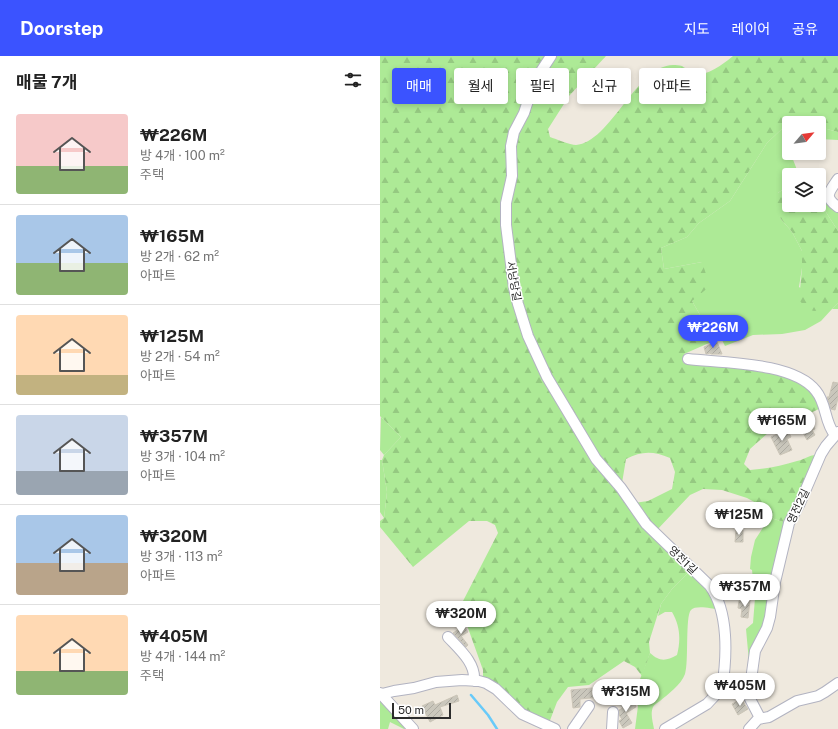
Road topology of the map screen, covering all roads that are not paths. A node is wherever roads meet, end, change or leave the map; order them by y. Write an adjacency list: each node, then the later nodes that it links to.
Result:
1 (551, 56): 6 (street, 서낭당길)
2 (838, 180): 3 (street)
3 (838, 208)
4 (688, 359): 5 (street, 영전2길)
5 (837, 433): 12 (street, 영전2길)
6 (621, 488): 10 (street, 영전1길)
7 (448, 638): 8 (street)
8 (474, 681): 11 (street); 17 (street)
9 (838, 683): 15 (street)
10 (722, 688): 12 (street); 20 (street)
11 (381, 693): 16 (street)
12 (747, 693): 15 (street)
13 (589, 706): 18 (street)
14 (613, 712): 19 (street)
15 (758, 719): 21 (street)
16 (409, 727)
17 (555, 729)
18 (573, 729)
19 (612, 729)
20 (665, 729)
21 (749, 729)

